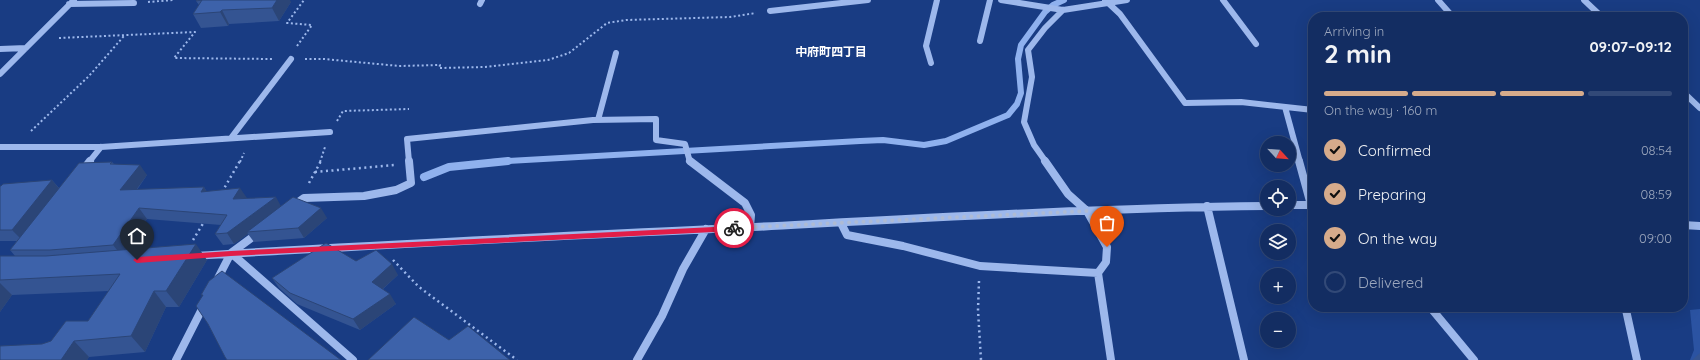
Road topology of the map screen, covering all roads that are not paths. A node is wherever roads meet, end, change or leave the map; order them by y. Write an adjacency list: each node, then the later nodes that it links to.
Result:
1 (868, 0): 12 (street)
2 (936, 0): 23 (street)
3 (990, 0): 17 (street)
4 (1001, 0): 13 (street)
5 (1127, 0): 9 (street)
6 (1223, 0): 18 (street)
7 (1438, 0): 15 (street)
8 (1584, 0): 16 (street)
9 (1106, 1): 13 (street); 26 (street)
10 (71, 2): 11 (street); 19 (street)
11 (134, 3)
12 (818, 3): 14 (street)
13 (1061, 10): 40 (street)
14 (770, 11)
15 (1449, 12)
16 (1597, 12)
17 (980, 41)
18 (1256, 44)
19 (26, 48): 20 (street); 24 (street)
20 (0, 49)
21 (616, 53): 29 (street)
22 (289, 59): 31 (street)
23 (931, 64)
24 (0, 74)
25 (1688, 97): 27 (street)
26 (1285, 107): 28 (street); 35 (street)
27 (1700, 108)
28 (1308, 109)
29 (598, 120): 41 (street); 45 (street)
30 (330, 132): 31 (street)
31 (231, 138): 33 (street)
32 (0, 147): 33 (street)
33 (101, 147): 34 (street)
34 (81, 172)
35 (1308, 190)
36 (1296, 205): 37 (street)
37 (1308, 205)
38 (1207, 206): 39 (street); 40 (street); 57 (street)
39 (1260, 206)
40 (1087, 211): 42 (street); 50 (street)
41 (286, 212)
42 (841, 223): 45 (street); 50 (street)
43 (1688, 225): 44 (street)
44 (1700, 226)
45 (750, 227): 46 (street)
46 (706, 229): 48 (street); 55 (street)
47 (261, 230): 48 (street)
48 (231, 253): 49 (street); 53 (street); 54 (street)
49 (183, 257)
50 (1098, 273): 56 (street)
51 (1434, 312): 58 (street)
52 (1626, 312): 59 (street)
53 (176, 360)
54 (352, 360)
55 (637, 360)
56 (1110, 360)
57 (1244, 360)
58 (1474, 360)
59 (1637, 360)

